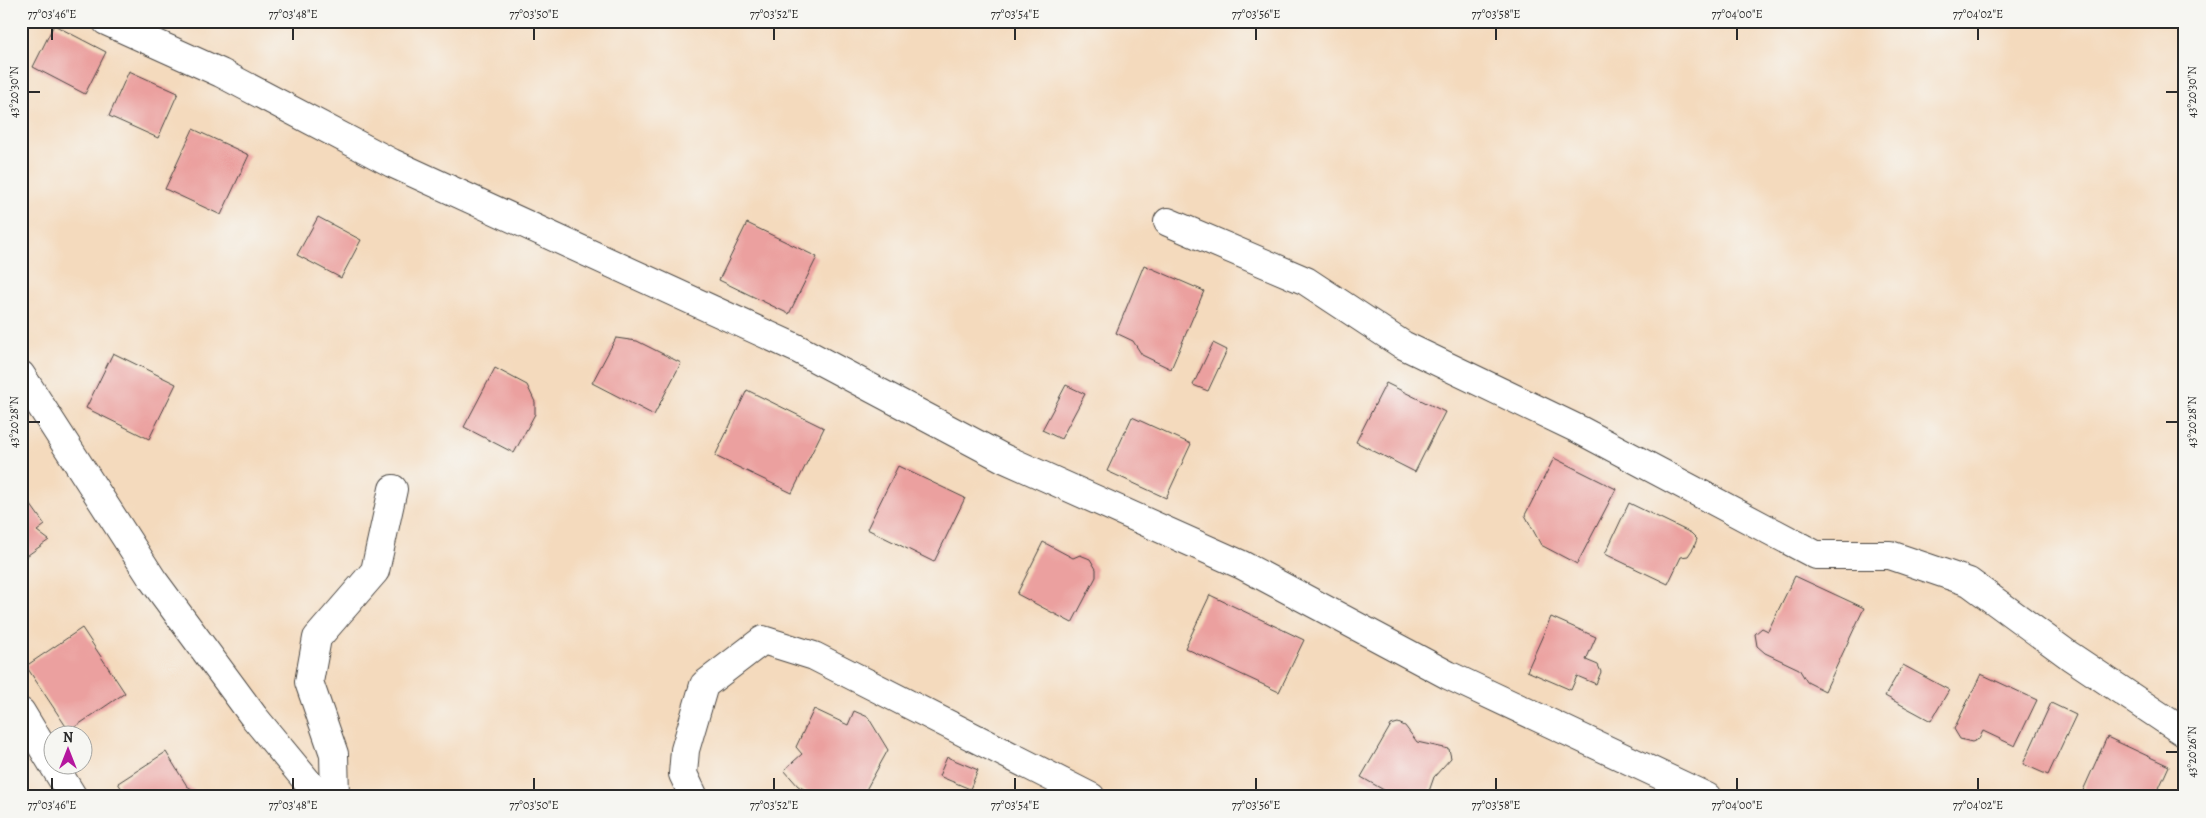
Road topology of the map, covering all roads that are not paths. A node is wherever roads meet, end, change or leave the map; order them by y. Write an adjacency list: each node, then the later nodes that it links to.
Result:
1 (106, 21): 14 (street)
2 (1168, 222): 6 (street)
3 (21, 375): 10 (street)
4 (393, 489): 11 (street)
5 (21, 712): 7 (street)
6 (2185, 733)
7 (42, 746)
8 (60, 776): 9 (street)
9 (73, 797)
10 (320, 797)
11 (335, 797)
12 (694, 797): 13 (street)
13 (1091, 797)
14 (1707, 797)

